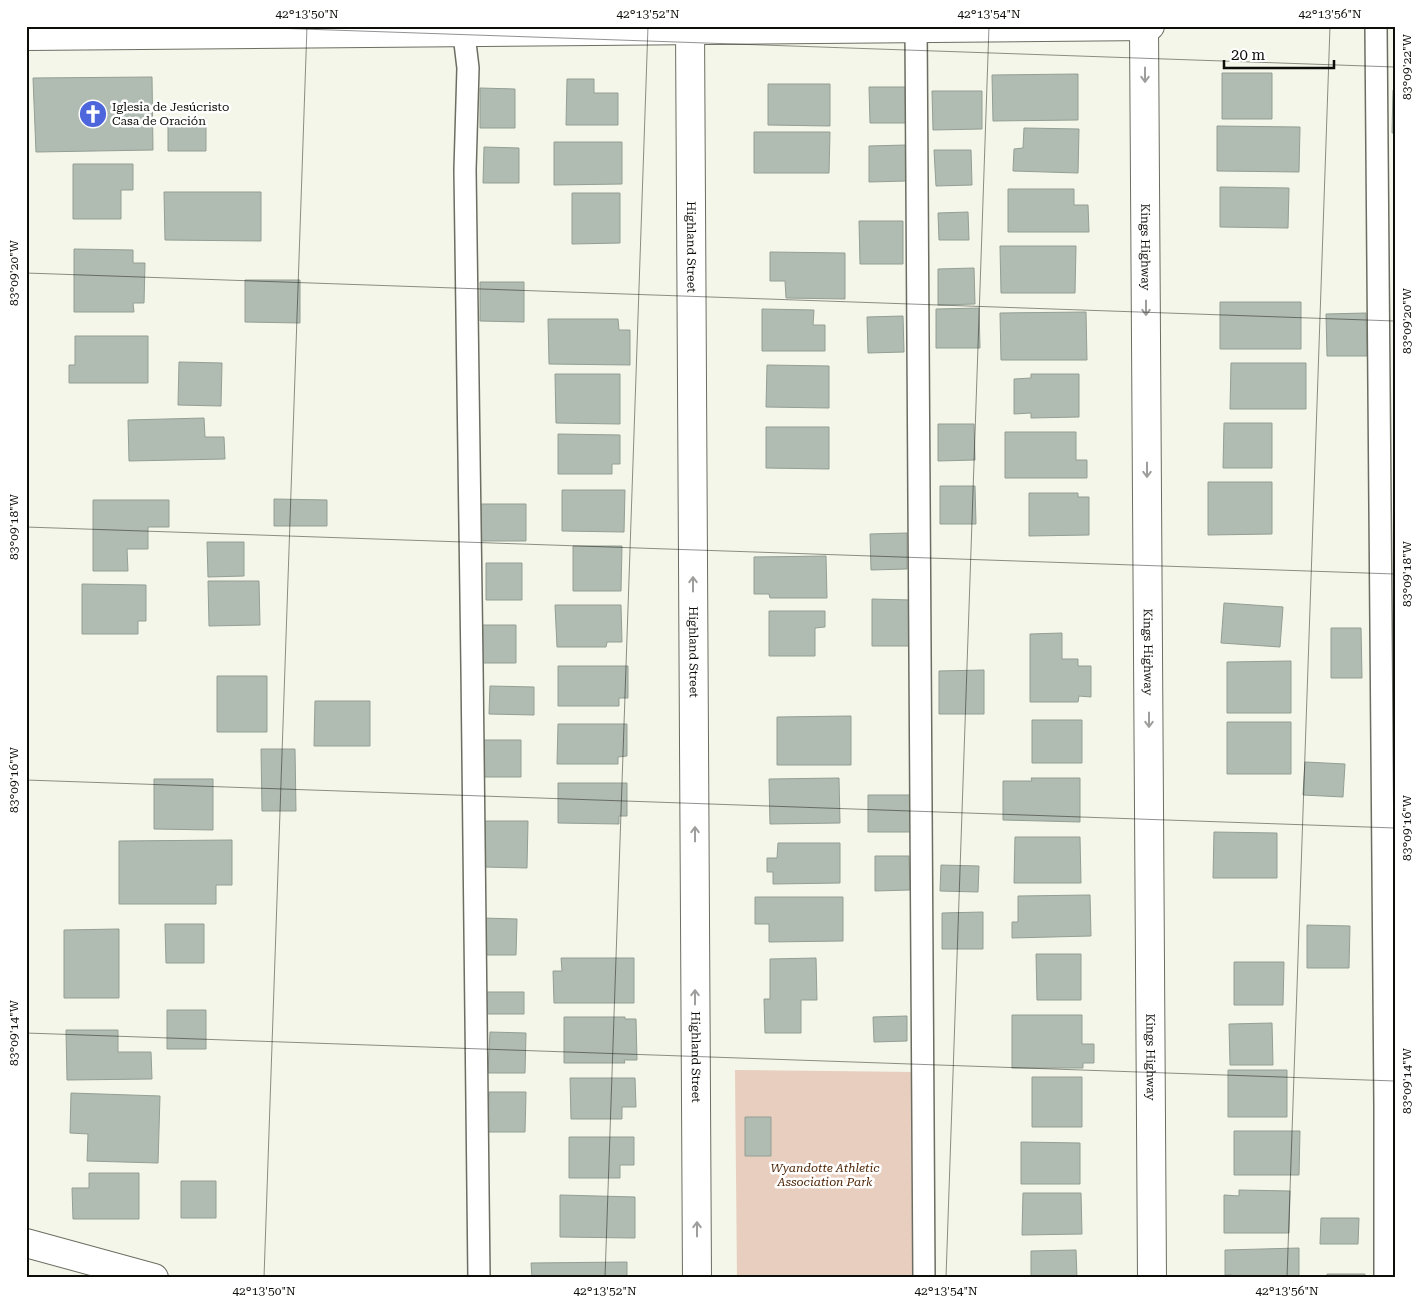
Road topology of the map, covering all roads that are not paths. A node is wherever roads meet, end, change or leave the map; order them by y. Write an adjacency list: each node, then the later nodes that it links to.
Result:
1 (1144, 26): 2 (street); 4 (street); 13 (street, Kings Highway, one-way to 13)
2 (1150, 26)
3 (1376, 26): 14 (lane)
4 (916, 27): 6 (street); 12 (lane)
5 (463, 29): 6 (street); 7 (street); 10 (lane)
6 (690, 29): 11 (street, Highland Street, one-way to 6)
7 (26, 36)
8 (26, 1243): 9 (street)
9 (154, 1278)
10 (479, 1278)
11 (697, 1278)
12 (924, 1278)
13 (1152, 1278)
14 (1385, 1278)

